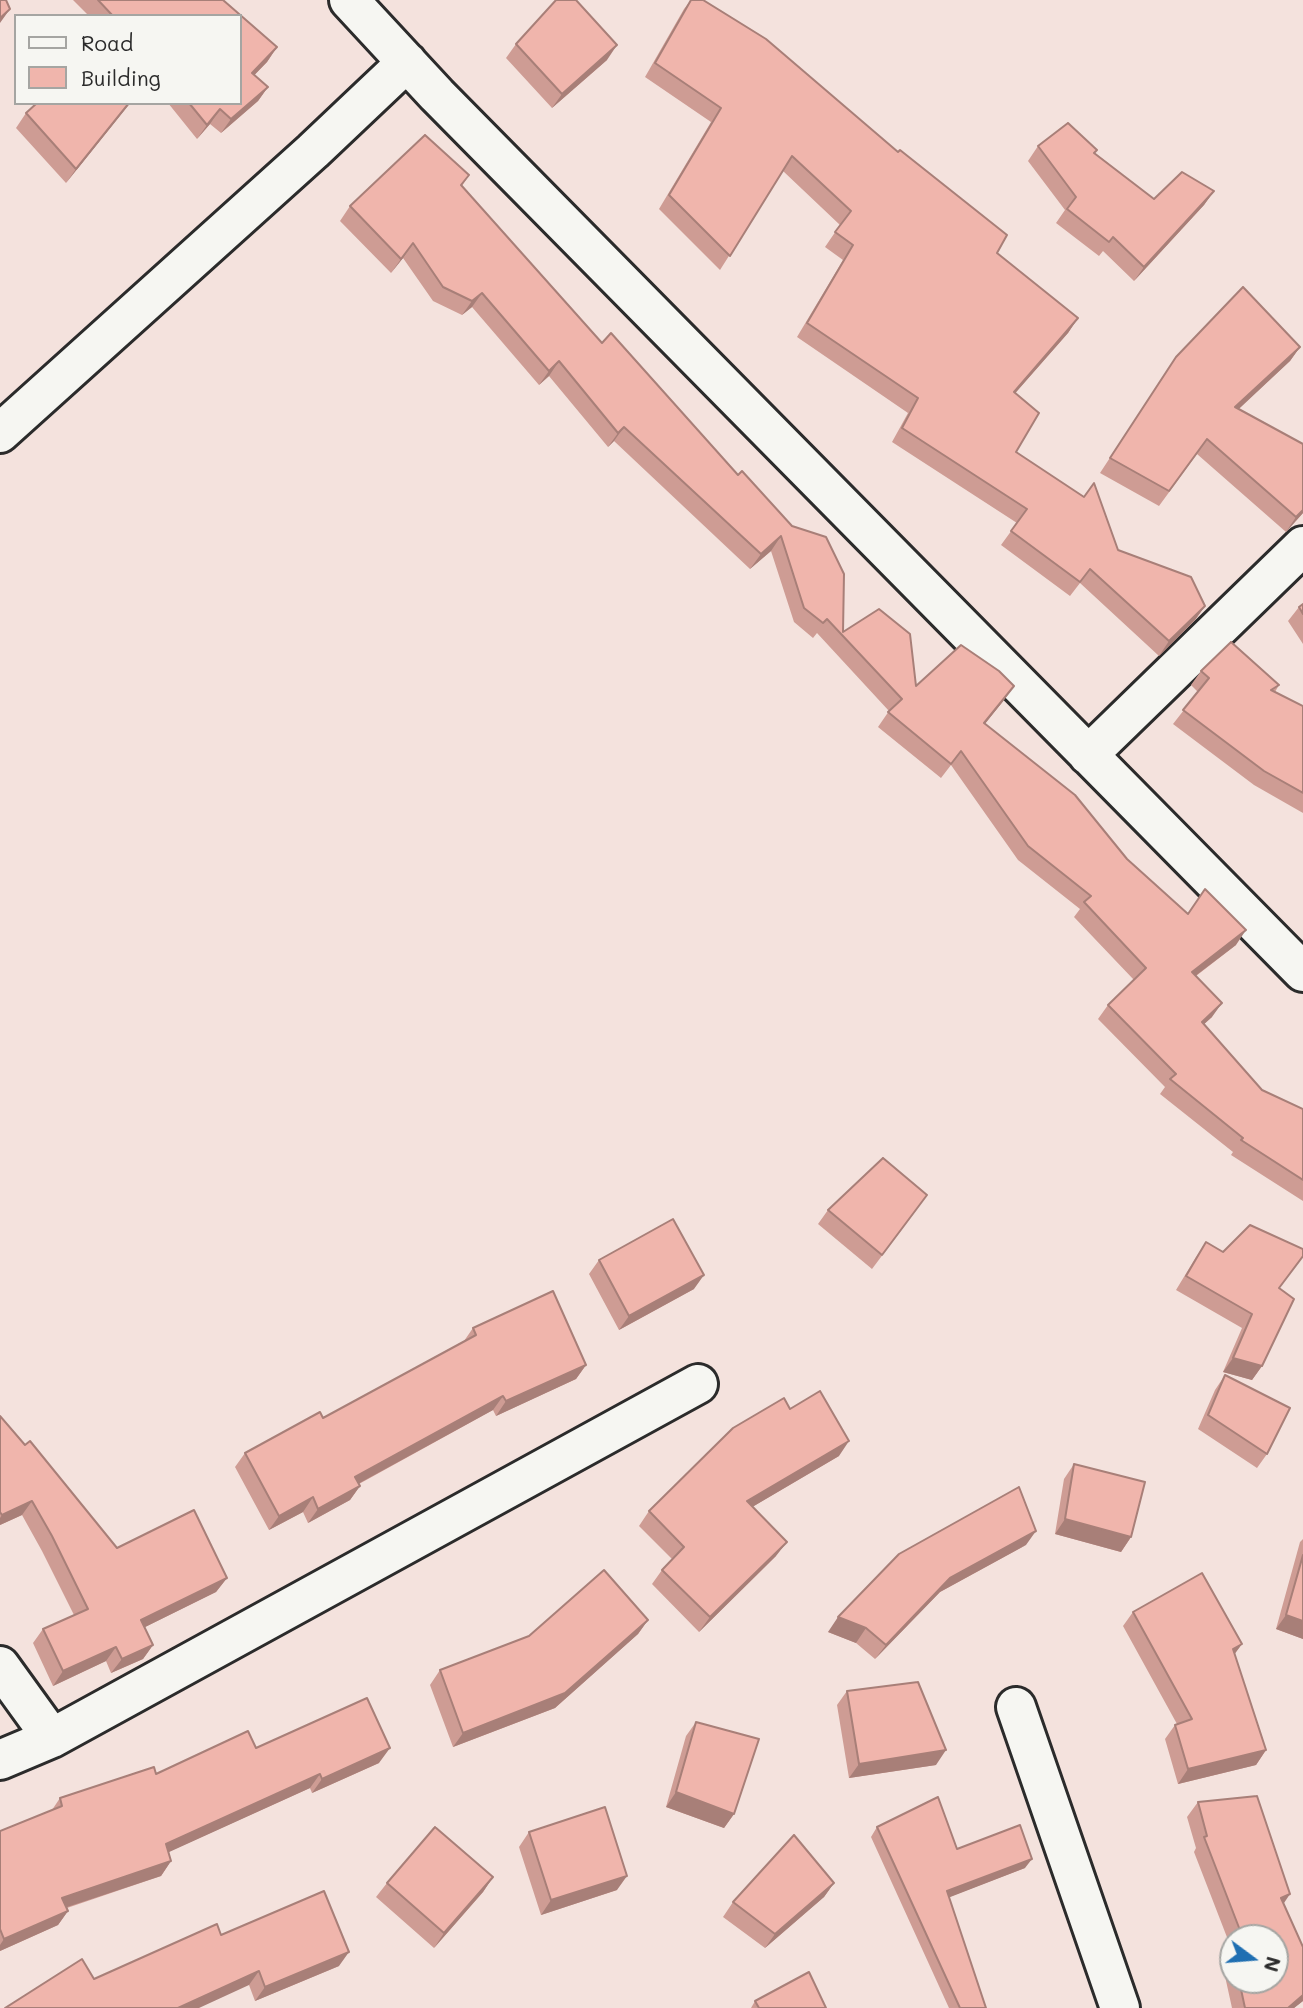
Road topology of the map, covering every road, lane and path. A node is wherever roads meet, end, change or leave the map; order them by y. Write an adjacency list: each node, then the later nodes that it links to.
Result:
1 (349, 0): 2 (street)
2 (407, 62): 3 (street); 5 (street)
3 (0, 433)
4 (1303, 546): 5 (street)
5 (1088, 755): 6 (street)
6 (1303, 972)
7 (698, 1384): 10 (street)
8 (0, 1666): 10 (street)
9 (1016, 1707): 12 (street)
10 (52, 1738): 11 (street)
11 (0, 1760)
12 (1120, 2008)

